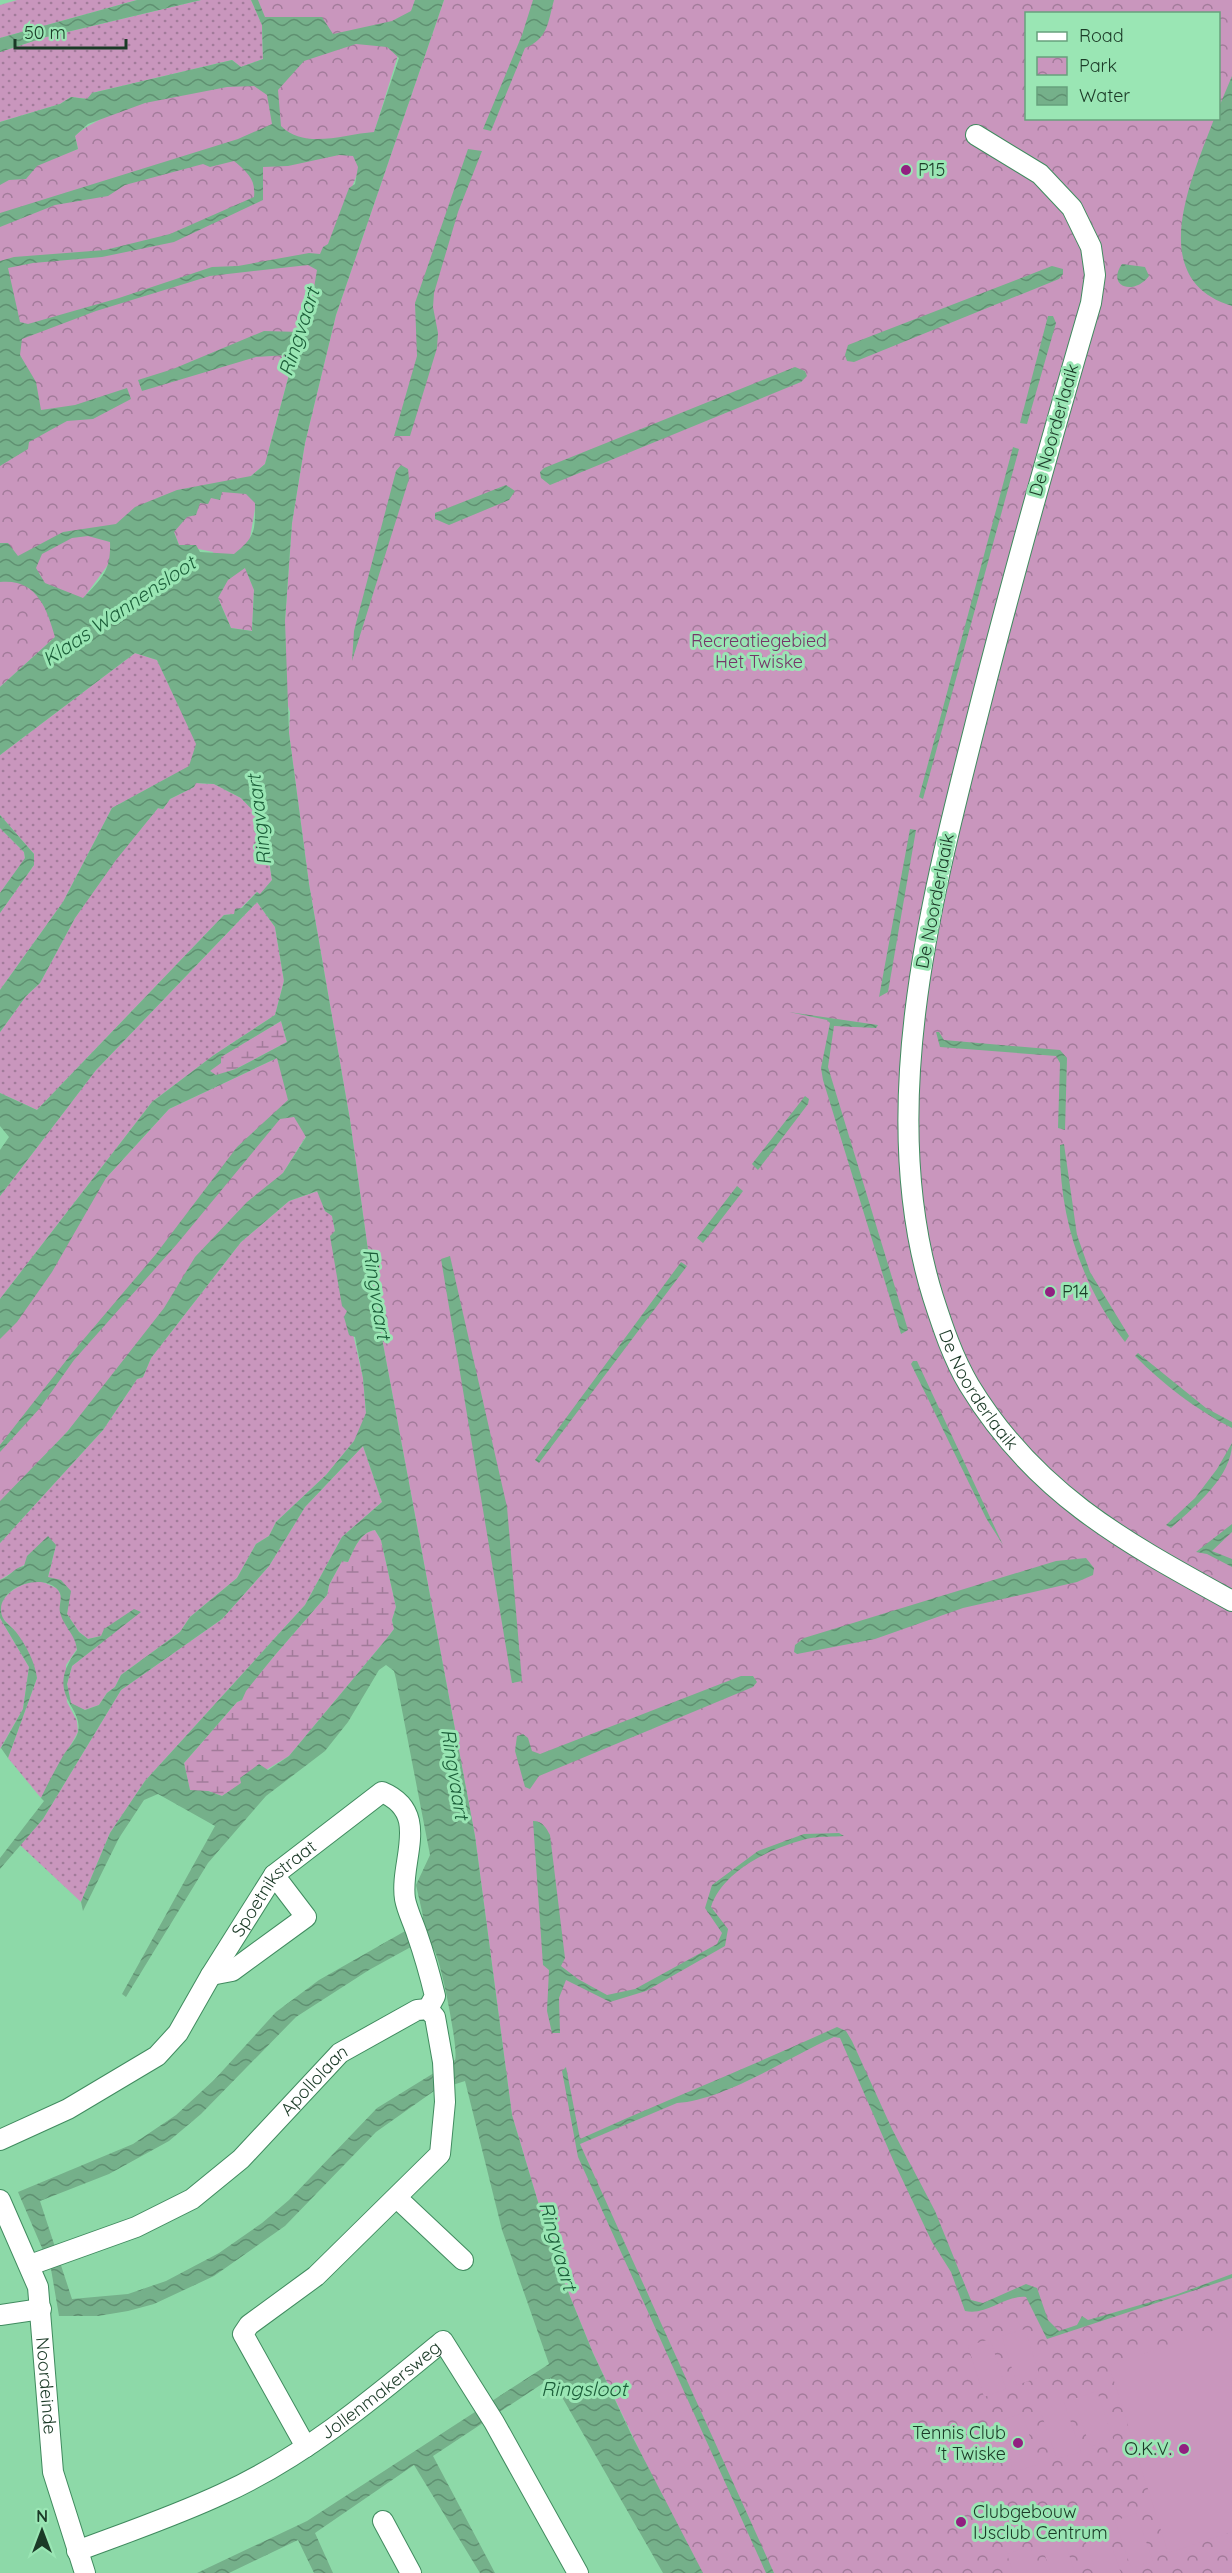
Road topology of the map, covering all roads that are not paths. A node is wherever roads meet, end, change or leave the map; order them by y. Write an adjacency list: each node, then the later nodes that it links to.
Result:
1 (976, 135): 2 (street, De Noorderlaaik)
2 (1232, 1601)
3 (274, 1875): 4 (street, Spoetnikstraat); 4 (street); 5 (street, Spoetnikstraat)
4 (211, 1975): 6 (street, Spoetnikstraat)
5 (428, 2009): 7 (street); 9 (street, Apollolaan)
6 (0, 2140)
7 (397, 2198): 10 (street); 13 (street)
8 (0, 2200): 9 (street, Noordeinde)
9 (46, 2260): 11 (street, Noordeinde)
10 (463, 2260)
11 (41, 2309): 12 (street); 15 (street, Noordeinde)
12 (0, 2315)
13 (306, 2447): 15 (street, Jollenmakersweg); 18 (street, Jollenmakersweg)
14 (383, 2521): 17 (street)
15 (77, 2551): 16 (street, Noordeinde)
16 (85, 2573)
17 (411, 2573)
18 (578, 2573)

